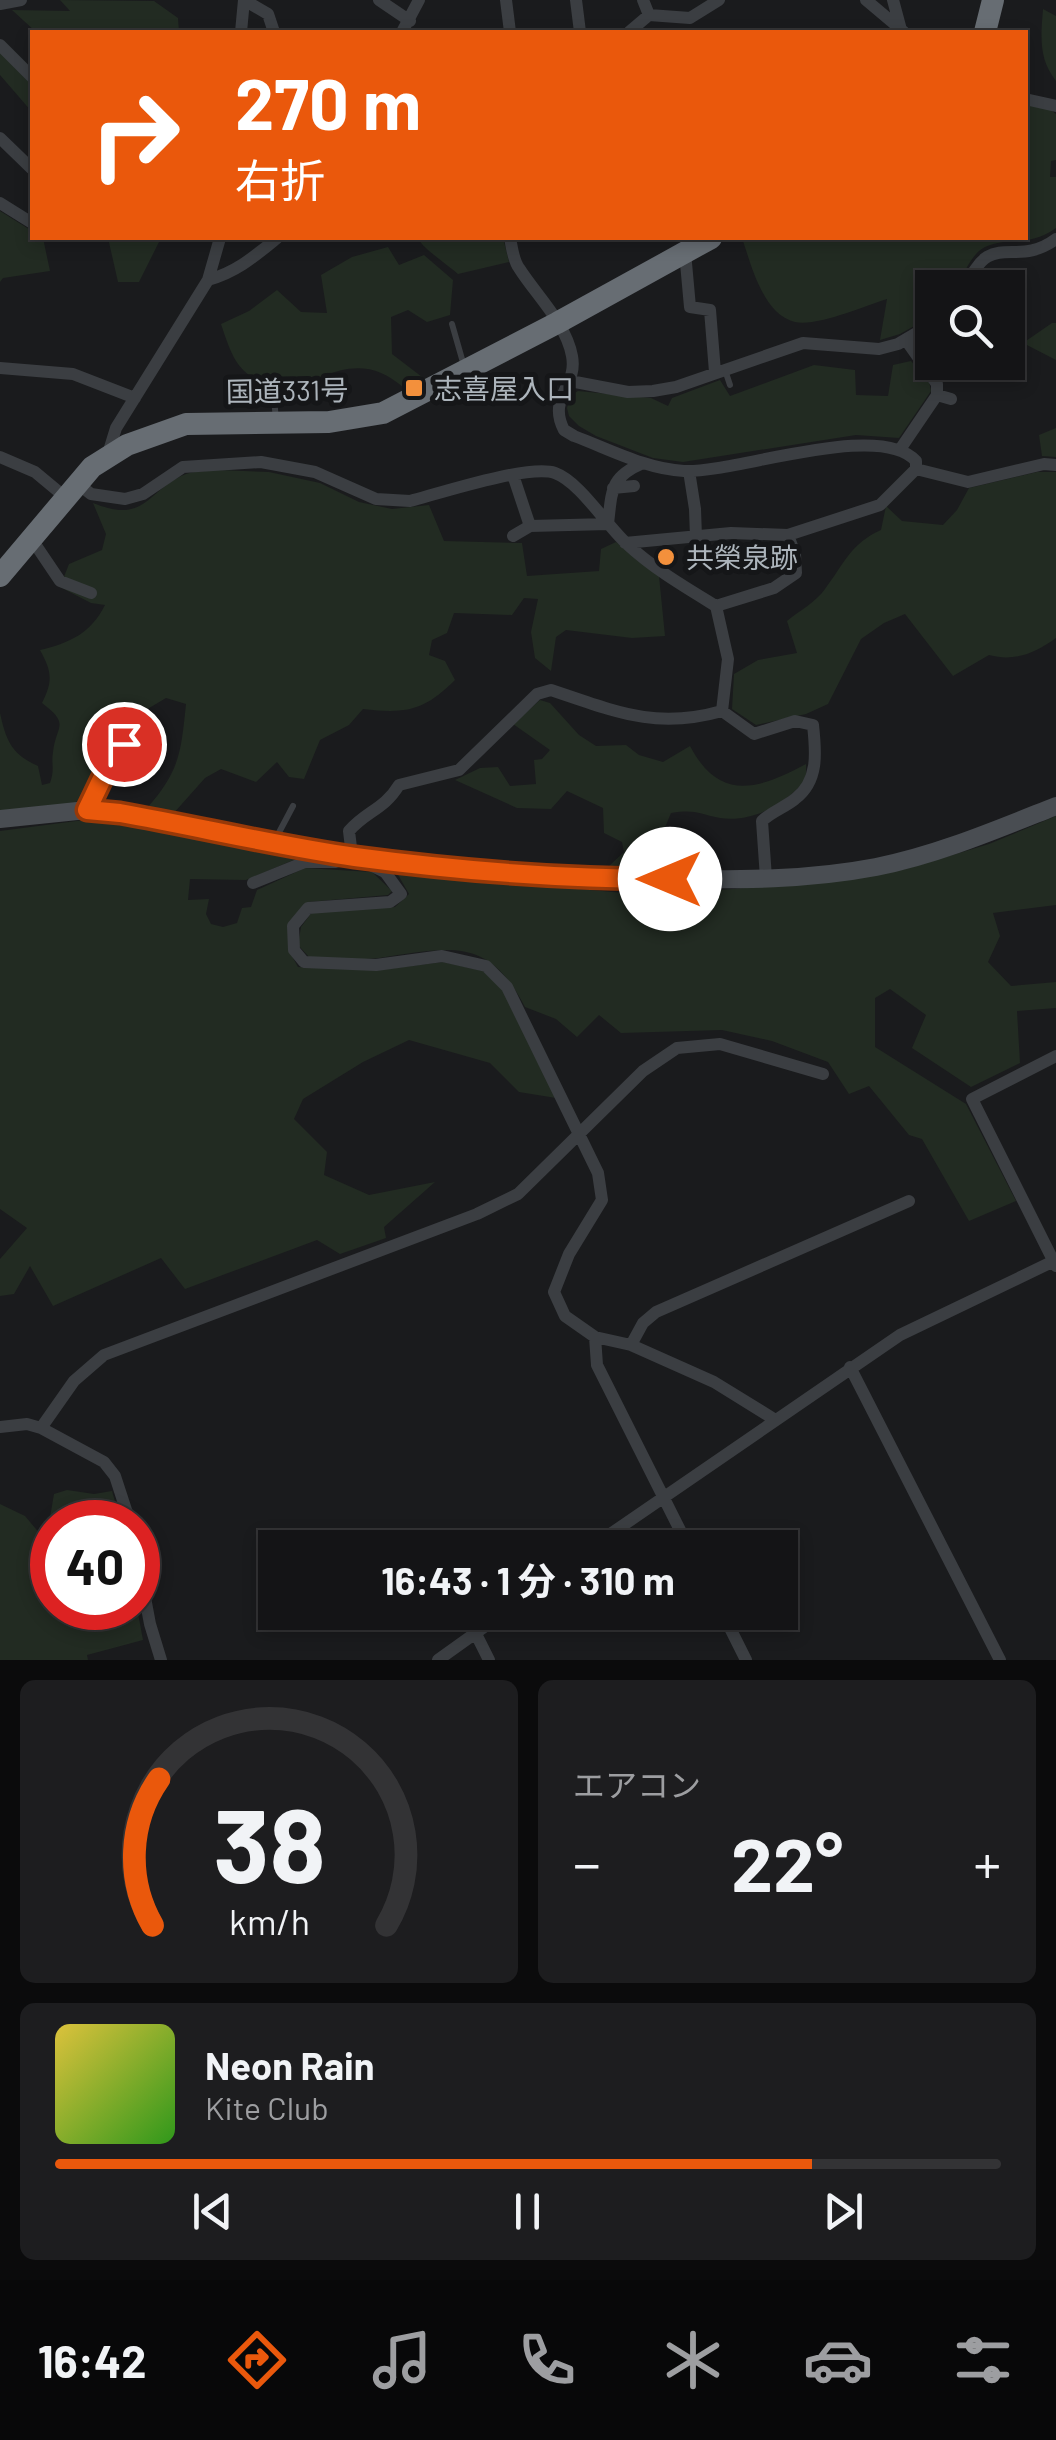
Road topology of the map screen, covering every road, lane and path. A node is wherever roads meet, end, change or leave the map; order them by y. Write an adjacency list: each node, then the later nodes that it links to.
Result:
1 (21, 0): 12 (street)
2 (244, 0): 15 (street); 16 (street)
3 (379, 0): 14 (street)
4 (419, 0): 14 (street)
5 (506, 0): 17 (street)
6 (576, 0): 18 (street)
7 (643, 0): 13 (street)
8 (719, 0): 13 (street)
9 (866, 0): 20 (street)
10 (893, 0): 21 (street)
11 (994, 0): 22 (highway)
12 (0, 4)
13 (649, 15): 19 (street)
14 (406, 27)
15 (241, 30)
16 (273, 30)
17 (510, 30)
18 (580, 30)
19 (634, 30)
20 (899, 30)
21 (900, 30)
22 (985, 30)
23 (0, 45): 24 (street)
24 (30, 75)
25 (1028, 100): 26 (street)
26 (1056, 106)
27 (0, 138): 28 (street)
28 (30, 167)
29 (0, 202): 30 (street)
30 (30, 221)
31 (1056, 238): 36 (street)
32 (219, 240): 37 (street)
33 (276, 240): 37 (street)
34 (510, 240): 38 (street)
35 (701, 242): 38 (highway, 国道331号); 43 (street)
36 (975, 270)
37 (208, 280): 49 (street)
38 (557, 323): 44 (highway, 国道331号); 45 (street)
39 (452, 324): 44 (lane)
40 (915, 334): 41 (street)
41 (906, 340): 43 (street); 48 (street)
42 (0, 368): 49 (street)
43 (720, 370): 45 (street); 46 (lane)
44 (466, 372): 51 (highway, 国道331号)
45 (570, 382): 55 (street)
46 (730, 385)
47 (273, 388): 51 (lane)
48 (936, 394): 50 (street); 52 (street)
49 (134, 398): 53 (street)
50 (951, 400)
51 (276, 421): 53 (highway, 国道331号)
52 (901, 448): 57 (street); 58 (street)
53 (108, 454): 62 (highway, 国道331号)
54 (0, 457): 62 (street)
55 (643, 463): 58 (street); 61 (street)
56 (1056, 465): 57 (street)
57 (916, 469): 66 (street)
58 (689, 471): 68 (street)
59 (513, 475): 62 (street); 63 (street); 64 (street)
60 (634, 486): 61 (street)
61 (612, 488): 63 (street)
62 (71, 490): 67 (highway, 国道331号)
63 (608, 524): 64 (street); 69 (street)
64 (530, 526): 65 (street)
65 (513, 536)
66 (788, 536): 68 (street); 72 (street)
67 (32, 538): 70 (highway, 国道331号); 71 (street)
68 (696, 538): 69 (street)
69 (625, 542): 72 (street)
70 (7, 562)
71 (91, 593)
72 (716, 606): 73 (street)
73 (722, 711): 80 (street); 81 (street)
74 (142, 730): 77 (street)
75 (292, 806): 79 (lane)
76 (1056, 806): 81 (street)
77 (87, 810): 78 (street); 79 (street)
78 (0, 819)
79 (275, 841): 80 (street)
80 (352, 856): 81 (street); 82 (street); 85 (street)
81 (766, 878)
82 (254, 883)
83 (1056, 1056): 87 (street)
84 (824, 1074): 85 (street)
85 (580, 1135): 88 (street); 93 (street)
86 (909, 1201): 89 (street)
87 (1055, 1263): 90 (street)
88 (595, 1337): 89 (street); 94 (street)
89 (631, 1345): 91 (street)
90 (850, 1368): 91 (street); 106 (street)
91 (774, 1419): 94 (street)
92 (0, 1427): 93 (street)
93 (41, 1428): 95 (street)
94 (665, 1499): 96 (street); 97 (street)
95 (123, 1500)
96 (618, 1530)
97 (681, 1530)
98 (153, 1630): 102 (street)
99 (481, 1630): 101 (street)
100 (731, 1630): 105 (street)
101 (476, 1634): 103 (street); 104 (street)
102 (160, 1660)
103 (438, 1660)
104 (489, 1660)
105 (746, 1660)
106 (1000, 1660)

